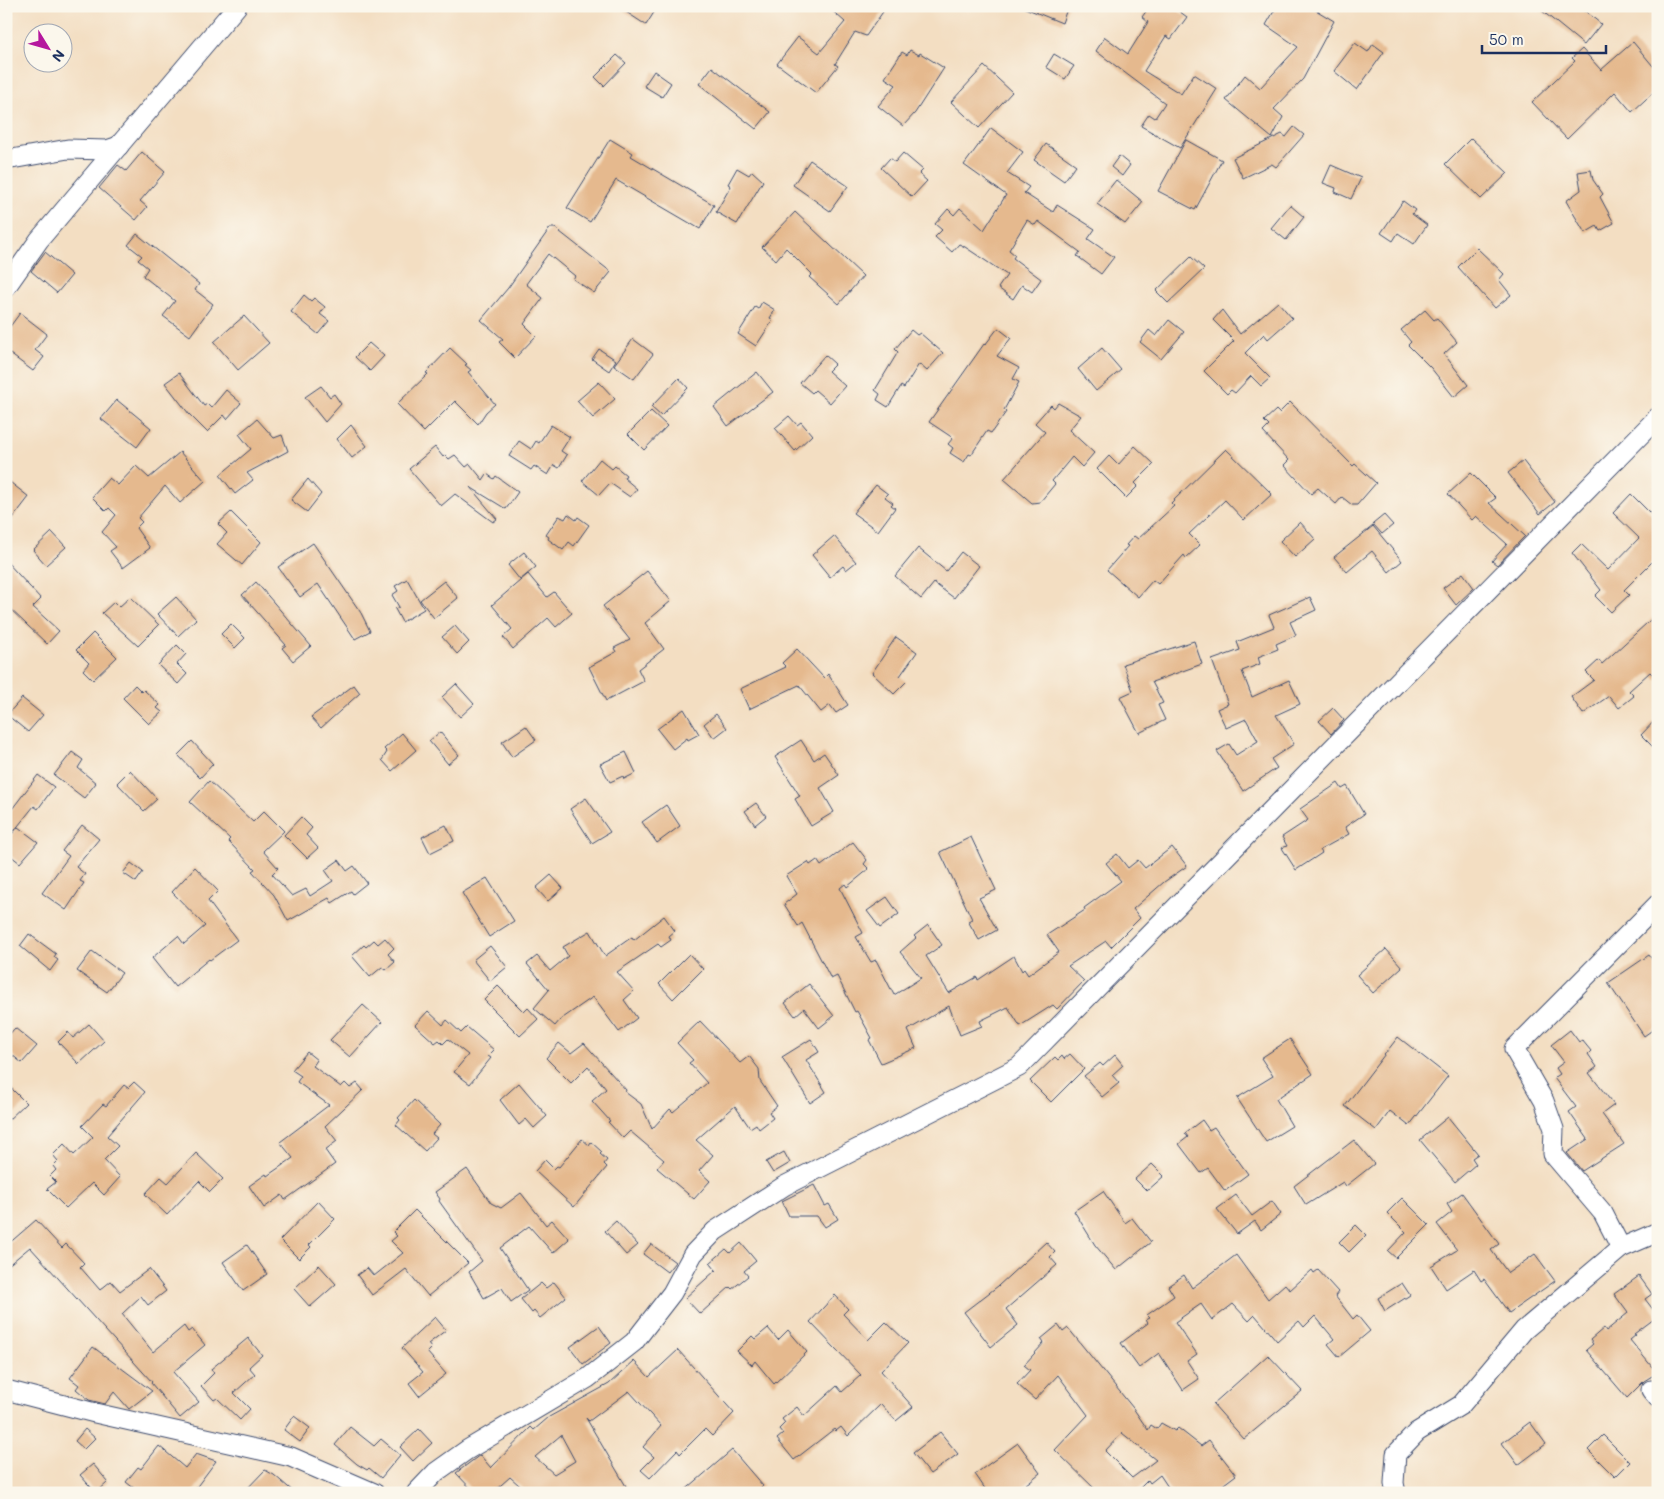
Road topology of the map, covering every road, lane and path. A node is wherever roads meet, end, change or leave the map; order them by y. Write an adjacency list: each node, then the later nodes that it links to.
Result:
1 (237, 6): 2 (street)
2 (119, 146): 3 (street); 4 (street)
3 (6, 160)
4 (6, 286)
5 (1658, 417): 11 (street)
6 (1658, 904): 8 (street)
7 (1658, 1232): 8 (street)
8 (1621, 1248): 12 (street)
9 (6, 1390): 10 (street)
10 (374, 1493)
11 (416, 1493)
12 (1396, 1493)

